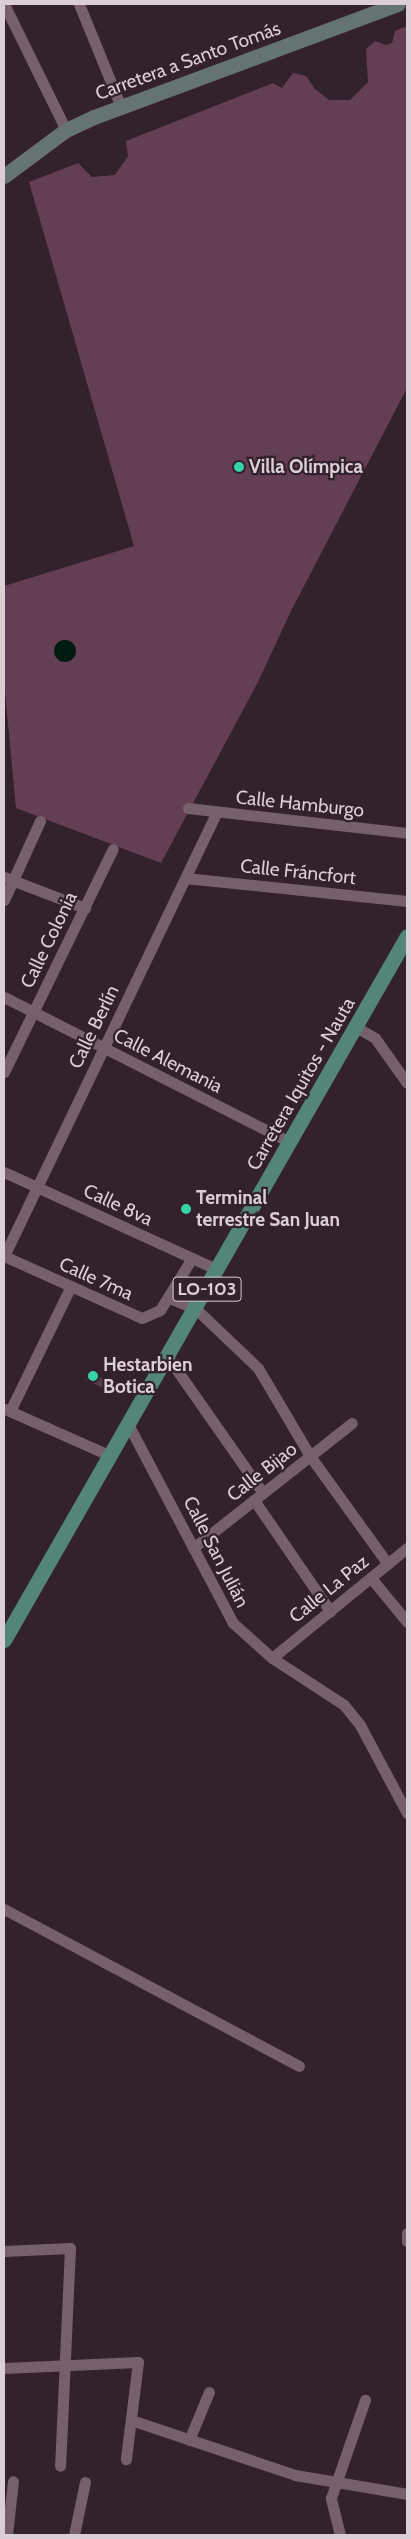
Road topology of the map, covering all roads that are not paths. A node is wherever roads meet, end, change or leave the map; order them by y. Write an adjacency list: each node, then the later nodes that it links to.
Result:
1 (4, 4): 5 (street)
2 (79, 4): 4 (street)
3 (398, 4): 4 (street, Carretera a Santo Tomás)
4 (120, 106): 5 (street, Carretera a Santo Tomás)
5 (66, 130): 6 (street, Carretera a Santo Tomás)
6 (4, 176)
7 (188, 808): 8 (street, Calle Hamburgo)
8 (216, 812): 10 (street, Calle Hamburgo); 12 (street, Calle Berlín)
9 (40, 821): 13 (street)
10 (407, 833)
11 (113, 849): 16 (street, Calle Colonia)
12 (185, 878): 15 (street, Calle Fráncfort); 21 (street, Calle Berlín)
13 (8, 879): 14 (street); 16 (street)
14 (4, 900)
15 (407, 901)
16 (84, 908): 19 (street, Calle Colonia)
17 (407, 936): 20 (main road, Carretera Iquitos - Nauta / LO-103)
18 (4, 996): 19 (street, Calle Alemania)
19 (33, 1012): 21 (street, Calle Alemania); 22 (street, Calle Colonia)
20 (356, 1027): 23 (street); 24 (main road, Carretera Iquitos - Nauta / LO-103)
21 (104, 1048): 24 (street, Calle Alemania); 26 (street, Calle Berlín)
22 (4, 1072)
23 (407, 1083)
24 (290, 1142): 29 (main road, Carretera Iquitos - Nauta / LO-103)
25 (4, 1172): 26 (street, Calle 8va)
26 (37, 1187): 27 (street, Calle Berlín); 28 (street, Calle 8va)
27 (4, 1256): 30 (street, Calle 7ma)
28 (192, 1258): 29 (street, Calle 8va); 31 (street, Calle 7ma)
29 (218, 1270): 32 (main road, Carretera Iquitos - Nauta / LO-103)
30 (70, 1288): 31 (street, Calle 7ma); 34 (street)
31 (169, 1298): 32 (street)
32 (196, 1309): 33 (main road, Carretera Iquitos - Nauta / LO-103); 38 (street)
33 (167, 1356): 36 (main road, Carretera Iquitos - Nauta / LO-103); 39 (street)
34 (7, 1410): 37 (street)
35 (352, 1423): 38 (street, Calle Bijao)
36 (128, 1424): 37 (main road, Carretera Iquitos - Nauta / LO-103); 40 (street, Calle San Julián)
37 (110, 1456): 46 (main road, Carretera Iquitos - Nauta / LO-103)
38 (310, 1456): 39 (street, Calle Bijao); 42 (street)
39 (258, 1497): 40 (street, Calle Bijao); 44 (street)
40 (193, 1548): 47 (street, Calle San Julián)
41 (407, 1548): 42 (street, Calle La Paz)
42 (388, 1564): 43 (street, Calle La Paz)
43 (371, 1578): 44 (street, Calle La Paz); 45 (street)
44 (330, 1611): 47 (street, Calle La Paz)
45 (407, 1622)
46 (4, 1640)
47 (272, 1658): 48 (street, Calle San Julián)
48 (407, 1812)
49 (4, 1909): 50 (street)
50 (298, 2066)
51 (407, 2233): 52 (street)
52 (407, 2242)
53 (4, 2251): 54 (street)
54 (64, 2365): 55 (street); 58 (street); 61 (street)
55 (4, 2368)
56 (209, 2392): 59 (street)
57 (365, 2400): 64 (street)
58 (131, 2420): 59 (street); 60 (street)
59 (189, 2440): 64 (street)
60 (126, 2459)
61 (60, 2466)
62 (13, 2481): 66 (street)
63 (85, 2482): 67 (street)
64 (335, 2482): 65 (street); 68 (street)
65 (407, 2494)
66 (7, 2535)
67 (74, 2535)
68 (340, 2535)

